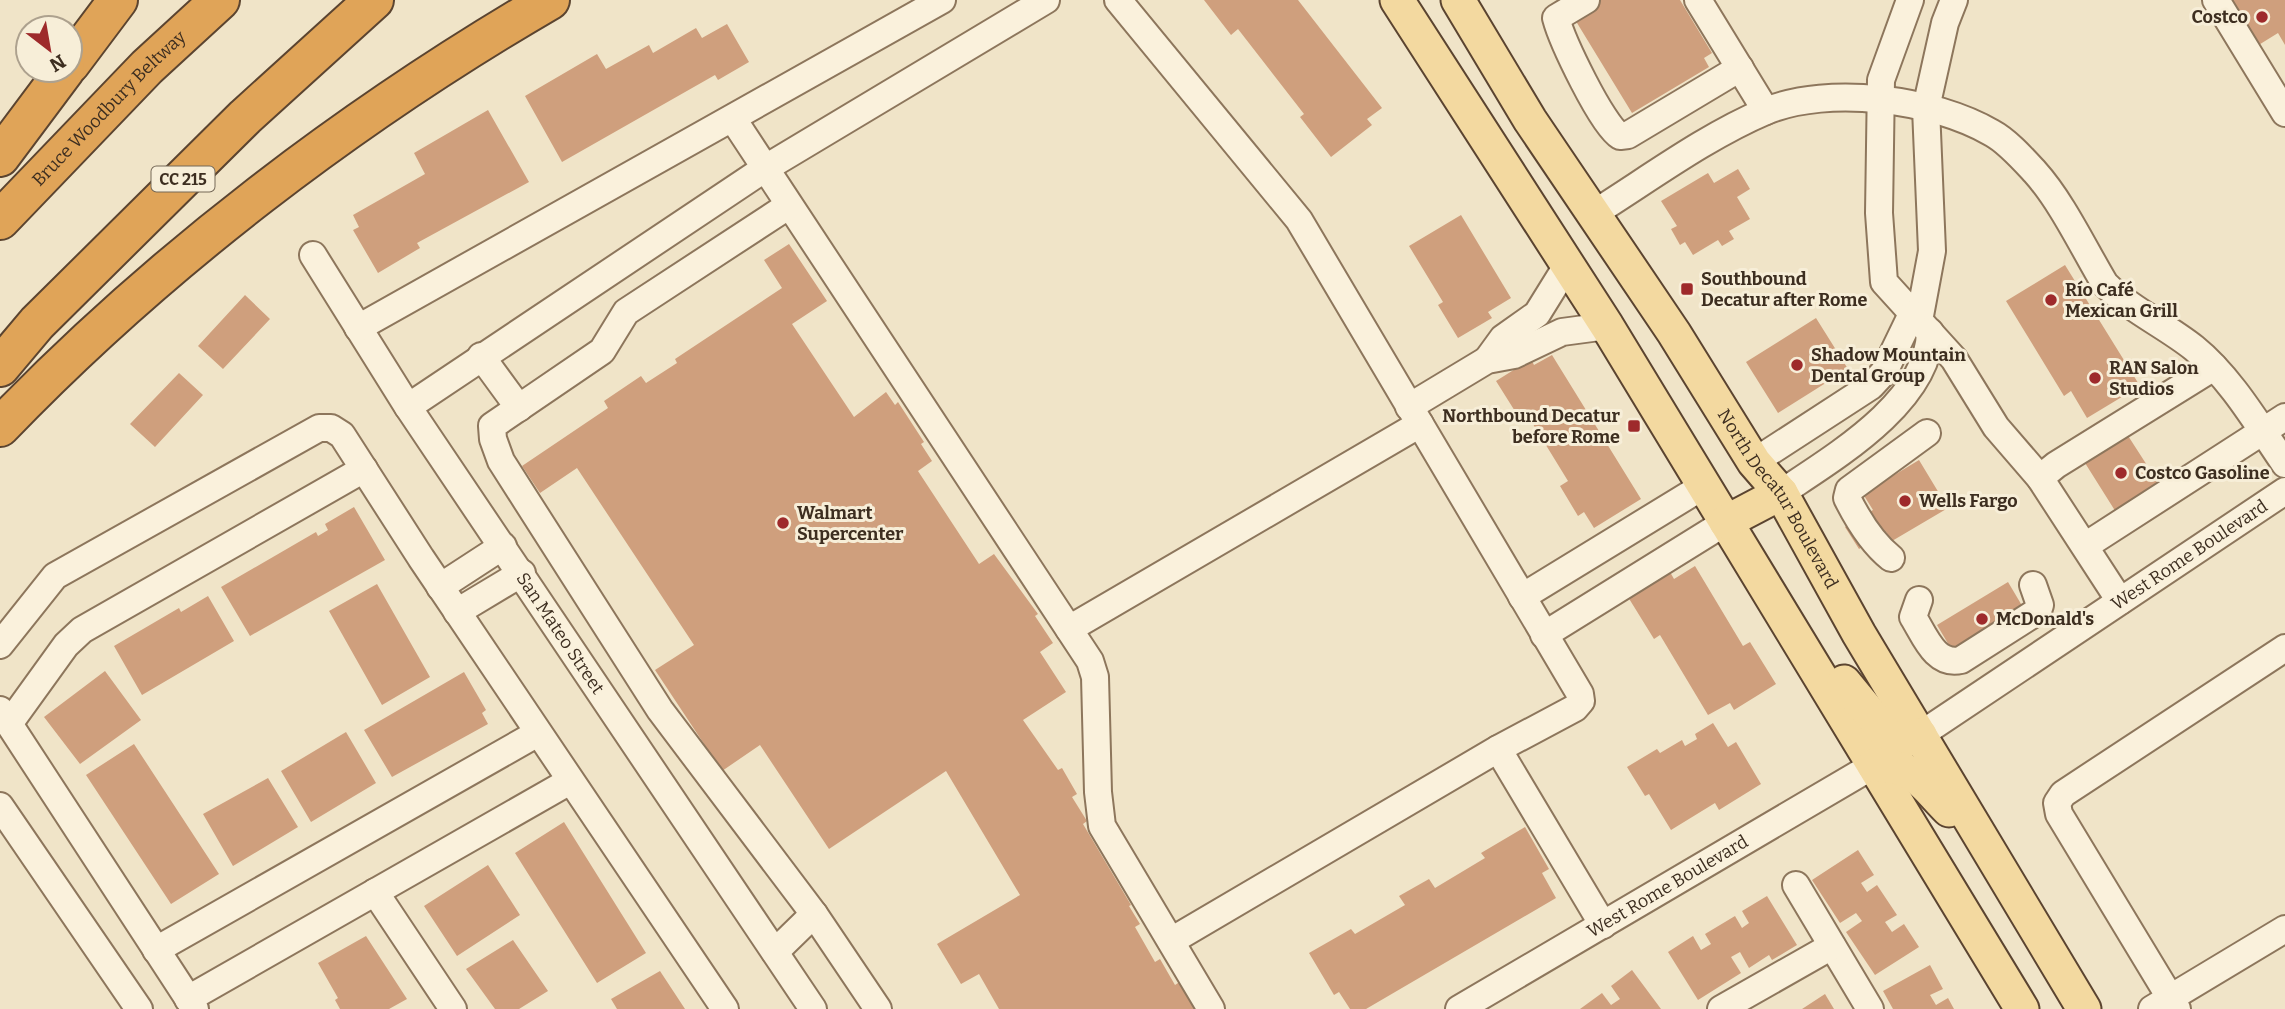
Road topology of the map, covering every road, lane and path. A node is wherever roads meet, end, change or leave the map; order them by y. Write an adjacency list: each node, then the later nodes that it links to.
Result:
1 (118, 0): 16 (highway)
2 (220, 0): 28 (highway, Bruce Woodbury Beltway)
3 (374, 0): 36 (highway, CC 215)
4 (550, 0): 42 (highway)
5 (942, 0): 23 (street)
6 (1045, 0): 25 (street)
7 (1118, 0): 40 (street)
8 (1397, 0): 30 (main road)
9 (1458, 0): 27 (main road, North Decatur Boulevard)
10 (1586, 0): 15 (street)
11 (1698, 0): 17 (street)
12 (1910, 0): 19 (street)
13 (1954, 0): 20 (street)
14 (2216, 0): 22 (street)
15 (1552, 9): 17 (street)
16 (84, 45)
17 (1740, 68): 21 (street)
18 (55, 84): 24 (highway)
19 (1882, 101): 20 (street); 21 (street); 31 (street)
20 (1926, 108): 31 (street); 37 (street)
21 (1766, 111): 27 (street)
22 (2285, 113)
23 (733, 119): 25 (street); 33 (street)
24 (0, 157)
25 (764, 169): 26 (street); 34 (street)
26 (788, 206): 39 (street); 64 (street)
27 (1593, 214): 45 (main road, North Decatur Boulevard)
28 (0, 220)
29 (313, 255): 33 (street, San Mateo Street)
30 (1568, 264): 32 (main road); 35 (street)
31 (1920, 322): 45 (street); 48 (street); 51 (street)
32 (1608, 326): 35 (street); 49 (main road)
33 (358, 328): 38 (street, San Mateo Street)
34 (481, 356): 38 (street); 39 (street)
35 (1487, 360): 40 (street)
36 (0, 367)
37 (2214, 368): 43 (street); 48 (street)
38 (408, 407): 53 (street, San Mateo Street)
39 (519, 408): 78 (street)
40 (1414, 415): 59 (street); 64 (street)
41 (2285, 417): 43 (street)
42 (0, 427)
43 (2262, 431): 46 (street); 54 (street)
44 (1927, 433): 55 (street)
45 (1754, 462): 49 (main road); 51 (main road, North Decatur Boulevard)
46 (2285, 464)
47 (364, 469): 58 (street); 66 (street); 68 (street)
48 (2040, 478): 54 (street)
49 (1705, 485): 52 (main road); 59 (street)
50 (2285, 491): 61 (street, West Rome Boulevard)
51 (1781, 493): 52 (main road); 70 (main road, North Decatur Boulevard)
52 (1726, 522): 63 (main road); 65 (street)
53 (503, 546): 56 (street, San Mateo Street); 58 (street)
54 (2085, 546): 61 (street)
55 (1891, 558)
56 (522, 573): 62 (street); 84 (street, San Mateo Street)
57 (2033, 585): 60 (street)
58 (440, 587): 62 (street)
59 (1522, 597): 65 (street)
60 (1919, 600)
61 (2120, 601): 70 (street, West Rome Boulevard)
62 (457, 612): 69 (street)
63 (1791, 627): 70 (main road); 72 (main road)
64 (1069, 629): 81 (street)
65 (1544, 635): 71 (street)
66 (0, 645)
67 (2285, 648): 86 (street)
68 (4, 717): 83 (street)
69 (538, 733): 73 (street); 83 (street)
70 (1920, 735): 75 (main road, North Decatur Boulevard)
71 (1498, 749): 79 (street); 81 (street)
72 (1874, 765): 75 (main road); 79 (street, West Rome Boulevard); 96 (main road)
73 (570, 780): 77 (street); 89 (street)
74 (0, 806): 87 (street)
75 (1988, 849): 97 (main road, North Decatur Boulevard)
76 (1796, 885): 82 (street)
77 (375, 892): 85 (street); 88 (street)
78 (814, 914): 84 (street); 91 (street)
79 (1603, 925): 93 (street, West Rome Boulevard)
80 (2285, 929): 86 (street)
81 (1171, 941): 92 (street)
82 (1832, 946): 94 (street); 95 (street)
83 (156, 950): 85 (street)
84 (775, 952): 90 (street, San Mateo Street)
85 (192, 1004)
86 (2166, 1005)
87 (139, 1009)
88 (453, 1009)
89 (725, 1009)
90 (813, 1009)
91 (878, 1009)
92 (1211, 1009)
93 (1459, 1009)
94 (1721, 1009)
95 (1870, 1009)
96 (2022, 1009)
97 (2084, 1009)

